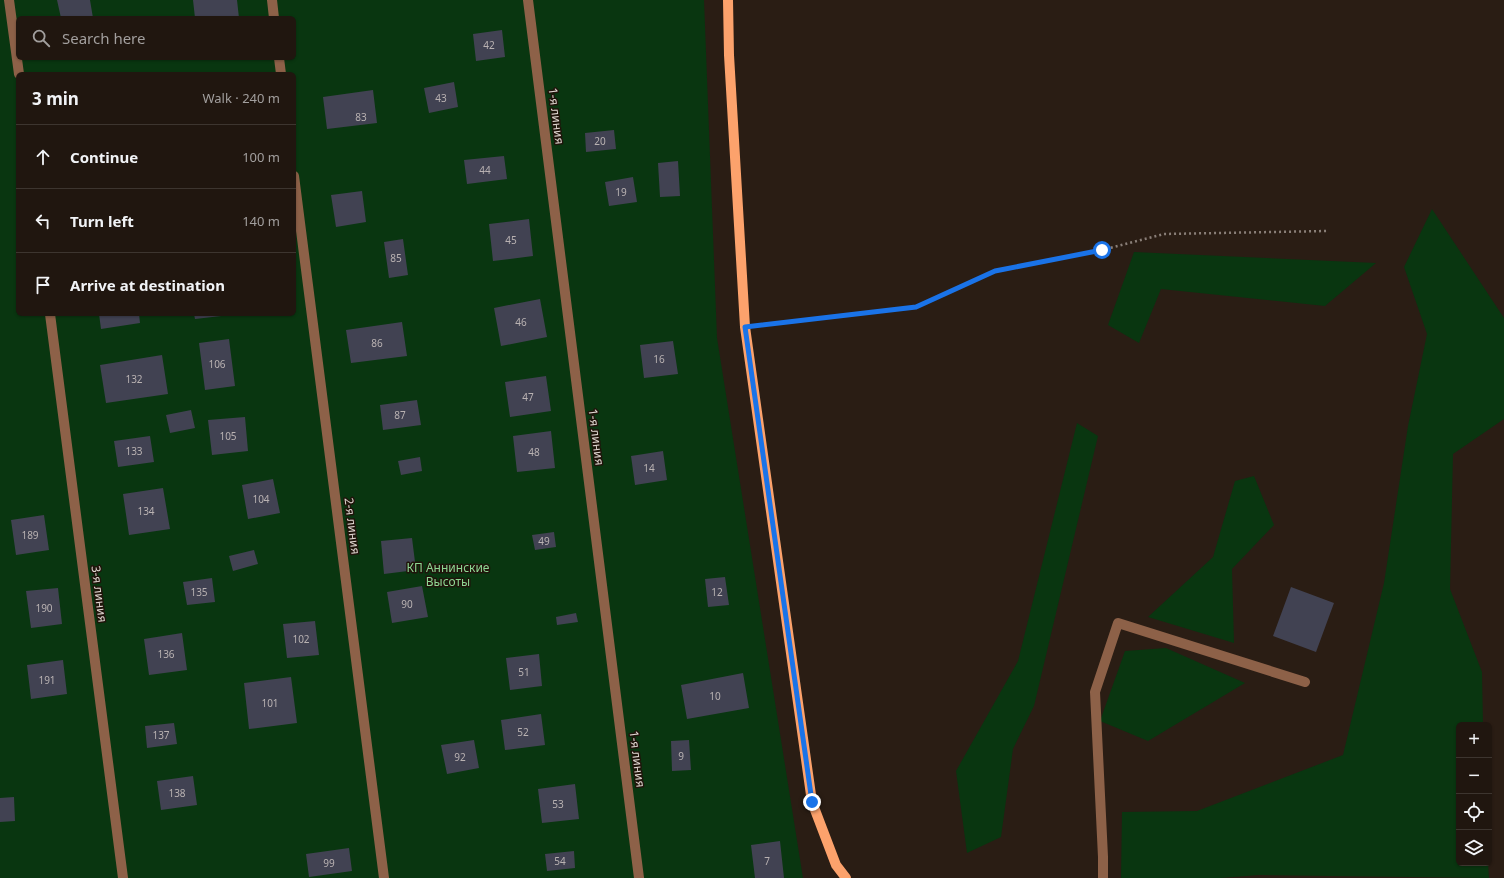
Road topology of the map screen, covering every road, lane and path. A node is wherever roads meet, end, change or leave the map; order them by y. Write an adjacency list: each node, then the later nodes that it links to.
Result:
1 (9, 0): 6 (street)
2 (272, 0): 5 (street)
3 (528, 0): 19 (street, 1-я линия)
4 (728, 0): 14 (main road)
5 (274, 16)
6 (16, 52)
7 (17, 60): 9 (street)
8 (279, 60): 10 (street)
9 (19, 72)
10 (281, 72)
11 (296, 192): 18 (street, 2-я линия)
12 (1327, 231): 14 (path)
13 (50, 316): 17 (street, 3-я линия)
14 (745, 327): 16 (main road)
15 (1305, 682): 22 (street)
16 (836, 865): 20 (street); 21 (main road)
17 (123, 878)
18 (384, 878)
19 (639, 878)
20 (838, 878)
21 (846, 878)
22 (1103, 878)

